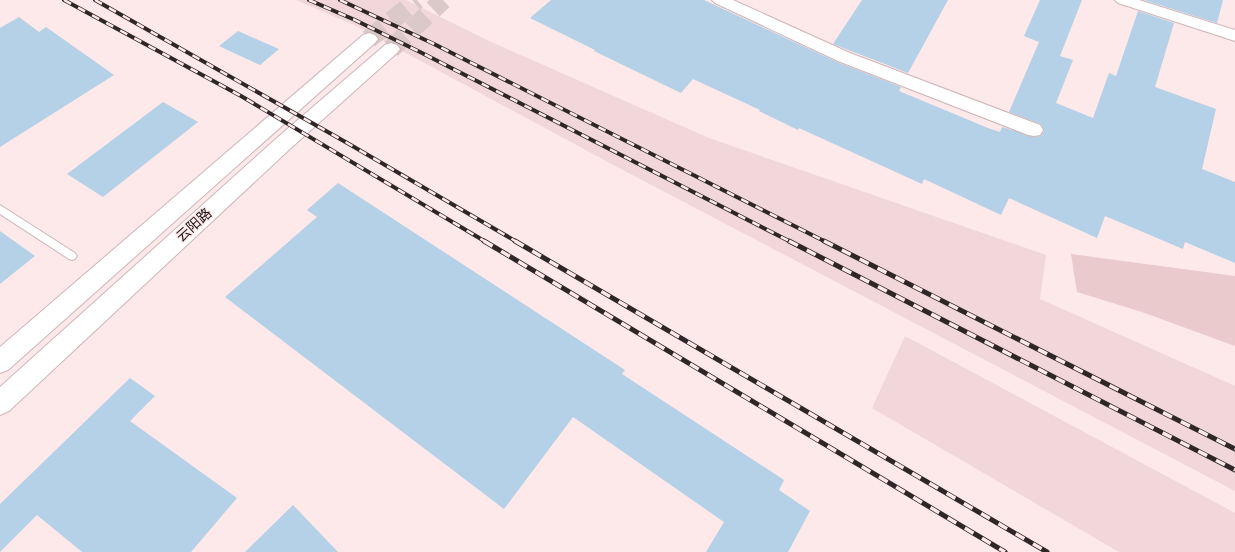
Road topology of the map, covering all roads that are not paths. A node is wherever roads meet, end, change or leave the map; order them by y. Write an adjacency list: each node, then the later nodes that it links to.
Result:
1 (720, 0): 6 (street)
2 (1123, 0): 3 (street)
3 (1235, 36)
4 (369, 39): 9 (street, 云阳路)
5 (391, 49): 10 (street, 云阳路)
6 (1034, 130)
7 (0, 210): 8 (lane)
8 (72, 256)
9 (0, 362)
10 (0, 403)

